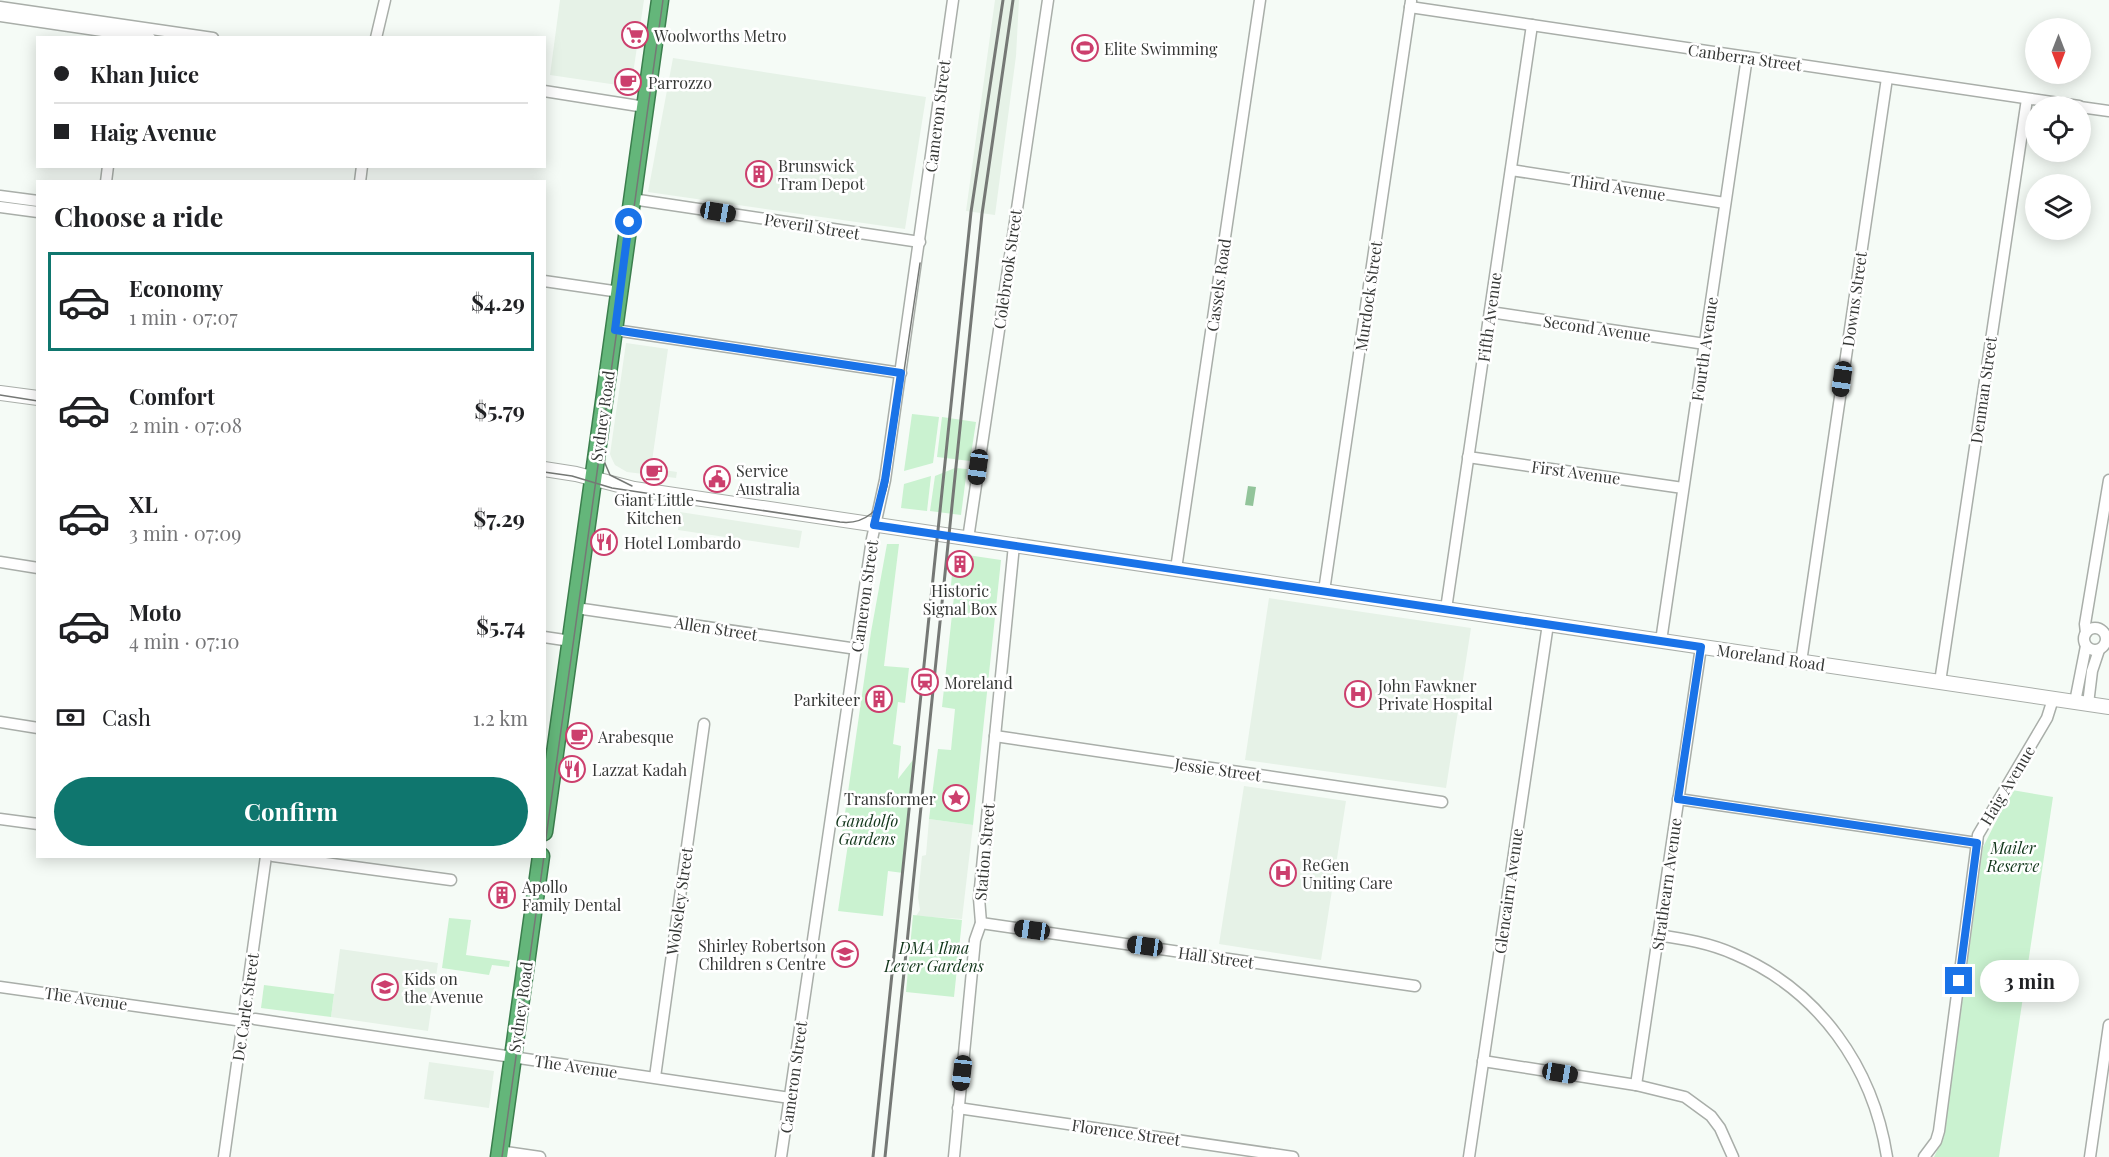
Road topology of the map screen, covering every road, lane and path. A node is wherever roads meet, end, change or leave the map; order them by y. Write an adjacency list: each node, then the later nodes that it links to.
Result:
1 (384, 0): 9 (street)
2 (660, 0): 20 (highway, Sydney Road)
3 (953, 0): 31 (street, Cameron Street)
4 (1048, 0): 46 (street, Colebrook Street)
5 (1260, 0): 50 (street, Cassels Road)
6 (1410, 4): 10 (street, Canberra Street); 51 (street, Murdock Street)
7 (0, 7): 11 (street)
8 (0, 16): 11 (street)
9 (382, 20): 14 (street); 15 (street)
10 (1532, 25): 16 (street, Canberra Street); 24 (street, Fifth Avenue)
11 (126, 32): 12 (street); 13 (street)
12 (142, 36)
13 (184, 36)
14 (377, 36)
15 (383, 36)
16 (1747, 57): 17 (street, Canberra Street); 28 (street, Fourth Avenue)
17 (1887, 78): 19 (street, Canberra Street); 65 (street, Downs Street)
18 (546, 91): 20 (street)
19 (2025, 99)
20 (645, 107): 26 (highway, Sydney Road)
21 (2091, 109): 22 (street, Canberra Street)
22 (2109, 111)
23 (2025, 112): 67 (street, Denman Street)
24 (1511, 170): 28 (street, Third Avenue); 34 (street, Fifth Avenue)
25 (0, 196): 27 (street)
26 (632, 199): 31 (street, Peveril Street); 33 (highway, Sydney Road)
27 (36, 201)
28 (1725, 203): 36 (street, Fourth Avenue)
29 (0, 207): 30 (street)
30 (36, 212)
31 (920, 242): 37 (street, Cameron Street)
32 (546, 281): 33 (street)
33 (620, 292): 35 (highway, Sydney Road)
34 (1490, 312): 36 (street, Second Avenue); 40 (street, Fifth Avenue)
35 (615, 330): 37 (street); 42 (highway, Sydney Road)
36 (1704, 344): 44 (street, Fourth Avenue)
37 (901, 373): 45 (street, Cameron Street)
38 (0, 393): 39 (main road)
39 (36, 398)
40 (1468, 457): 44 (street, First Avenue); 54 (street, Fifth Avenue)
41 (546, 469): 42 (main road, Moreland Road)
42 (593, 480): 45 (main road, Moreland Road); 53 (highway, Sydney Road)
43 (2109, 480): 52 (street)
44 (1683, 488): 59 (street, Fourth Avenue)
45 (874, 525): 46 (main road, Moreland Road); 63 (street, Cameron Street)
46 (968, 538): 47 (main road, Moreland Road)
47 (1014, 545): 50 (main road, Moreland Road); 74 (street, Station Street)
48 (0, 562): 49 (street)
49 (36, 568)
50 (1176, 569): 51 (main road, Moreland Road)
51 (1324, 591): 54 (main road, Moreland Road)
52 (2091, 598): 56 (street); 57 (street)
53 (576, 608): 60 (highway, Sydney Road); 63 (street, Allen Street)
54 (1446, 609): 55 (main road, Moreland Road)
55 (1548, 624): 59 (main road, Moreland Road); 94 (street, Glencairn Avenue)
56 (2104, 628): 57 (street); 64 (street)
57 (2086, 633): 61 (street)
58 (546, 638): 60 (street)
59 (1661, 641): 62 (main road, Moreland Road)
60 (571, 642): 76 (highway, Sydney Road)
61 (2086, 646): 64 (street); 66 (street)
62 (1701, 647): 65 (main road, Moreland Road); 75 (street, Strathearn Avenue)
63 (857, 649): 97 (street, Cameron Street)
64 (2100, 650): 66 (street)
65 (1801, 662): 67 (main road, Moreland Road)
66 (2087, 671): 69 (street)
67 (1940, 682): 68 (main road, Moreland Road)
68 (2053, 699): 69 (main road, Moreland Road); 80 (street, Haig Avenue)
69 (2081, 703): 70 (main road, Moreland Road)
70 (2109, 707)
71 (0, 722): 73 (street)
72 (704, 724): 95 (street, Wolseley Street)
73 (36, 728)
74 (995, 736): 77 (street, Jessie Street); 85 (street, Station Street)
75 (1678, 799): 80 (street); 86 (street, Strathearn Avenue)
76 (547, 801)
77 (1442, 802)
78 (0, 819): 79 (street)
79 (36, 824)
80 (1977, 843): 108 (street, Haig Avenue)
81 (266, 858): 90 (street, De Carle Street)
82 (288, 858): 84 (street)
83 (541, 858): 93 (highway, Sydney Road)
84 (452, 880)
85 (981, 923): 87 (street, Hall Street); 98 (street, Station Street)
86 (1658, 935): 96 (street, Strathearn Avenue); 107 (street)
87 (1415, 986)
88 (0, 987): 90 (street, The Avenue)
89 (255, 1019): 93 (street, The Avenue)
90 (243, 1021): 100 (street, De Carle Street)
91 (2109, 1025): 92 (street)
92 (2107, 1054): 109 (street)
93 (513, 1058): 95 (street, The Avenue); 99 (highway, Sydney Road)
94 (1483, 1061): 96 (street); 105 (street, Glencairn Avenue)
95 (655, 1077): 97 (street, The Avenue)
96 (1636, 1085): 106 (street)
97 (790, 1098): 102 (street, Cameron Street)
98 (958, 1108): 103 (street, Station Street); 104 (street, Florence Street)
99 (500, 1154): 101 (street)
100 (224, 1157)
101 (540, 1157)
102 (781, 1157)
103 (954, 1157)
104 (1293, 1157)
105 (1469, 1157)
106 (1733, 1157)
107 (1887, 1157)
108 (1924, 1157)
109 (2090, 1157)

